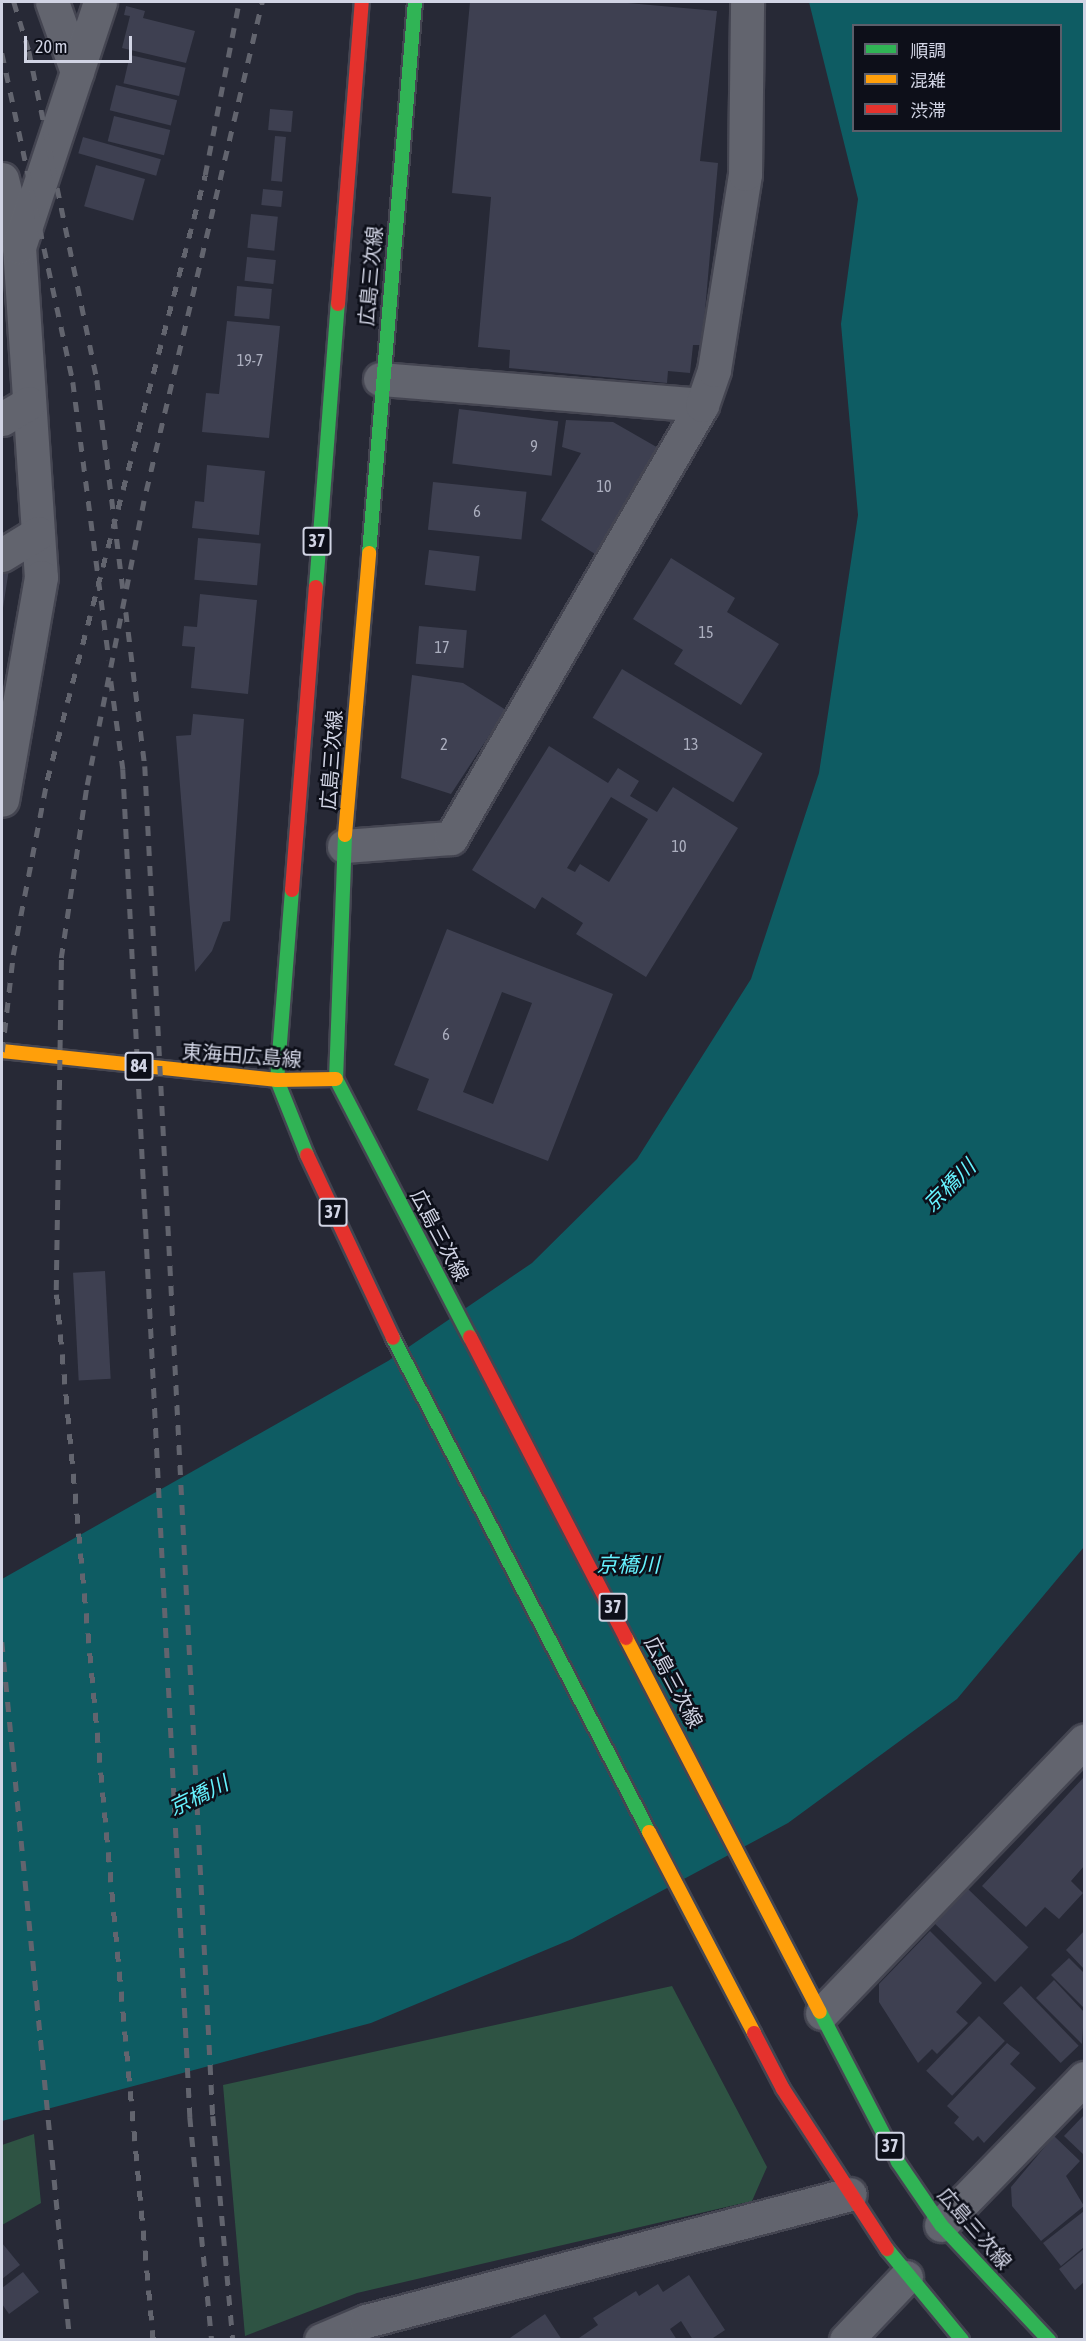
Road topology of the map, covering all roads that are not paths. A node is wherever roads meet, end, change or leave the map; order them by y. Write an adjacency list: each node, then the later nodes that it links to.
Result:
1 (52, 2): 6 (street)
2 (100, 2): 6 (street)
3 (362, 2): 19 (main road, 広島三次線 / 37)
4 (415, 2): 9 (main road, 広島三次線 / 37)
5 (747, 2): 11 (street)
6 (76, 72): 8 (street)
7 (2, 179): 8 (street)
8 (19, 247): 10 (street)
9 (380, 379): 11 (street); 16 (main road, 広島三次線 / 37)
10 (29, 403): 12 (street); 13 (street)
11 (702, 405): 16 (street)
12 (2, 419)
13 (38, 533): 14 (street); 15 (street)
14 (2, 555)
15 (2, 801)
16 (344, 846): 18 (main road, 広島三次線 / 37)
17 (2, 1051): 19 (main road, 東海田広島線 / 84)
18 (336, 1078): 19 (main road, 東海田広島線 / 84); 21 (main road, 広島三次線 / 37)
19 (277, 1080): 23 (main road, 広島三次線 / 37)
20 (1084, 1742): 21 (street)
21 (822, 2013): 24 (main road, 広島三次線 / 37)
22 (1084, 2078): 24 (street)
23 (850, 2194): 25 (main road, 広島三次線 / 37); 26 (street)
24 (941, 2225): 29 (main road, 広島三次線 / 37)
25 (906, 2277): 27 (street); 28 (main road, 広島三次線 / 37)
26 (321, 2340)
27 (846, 2340)
28 (962, 2340)
29 (1049, 2340)

